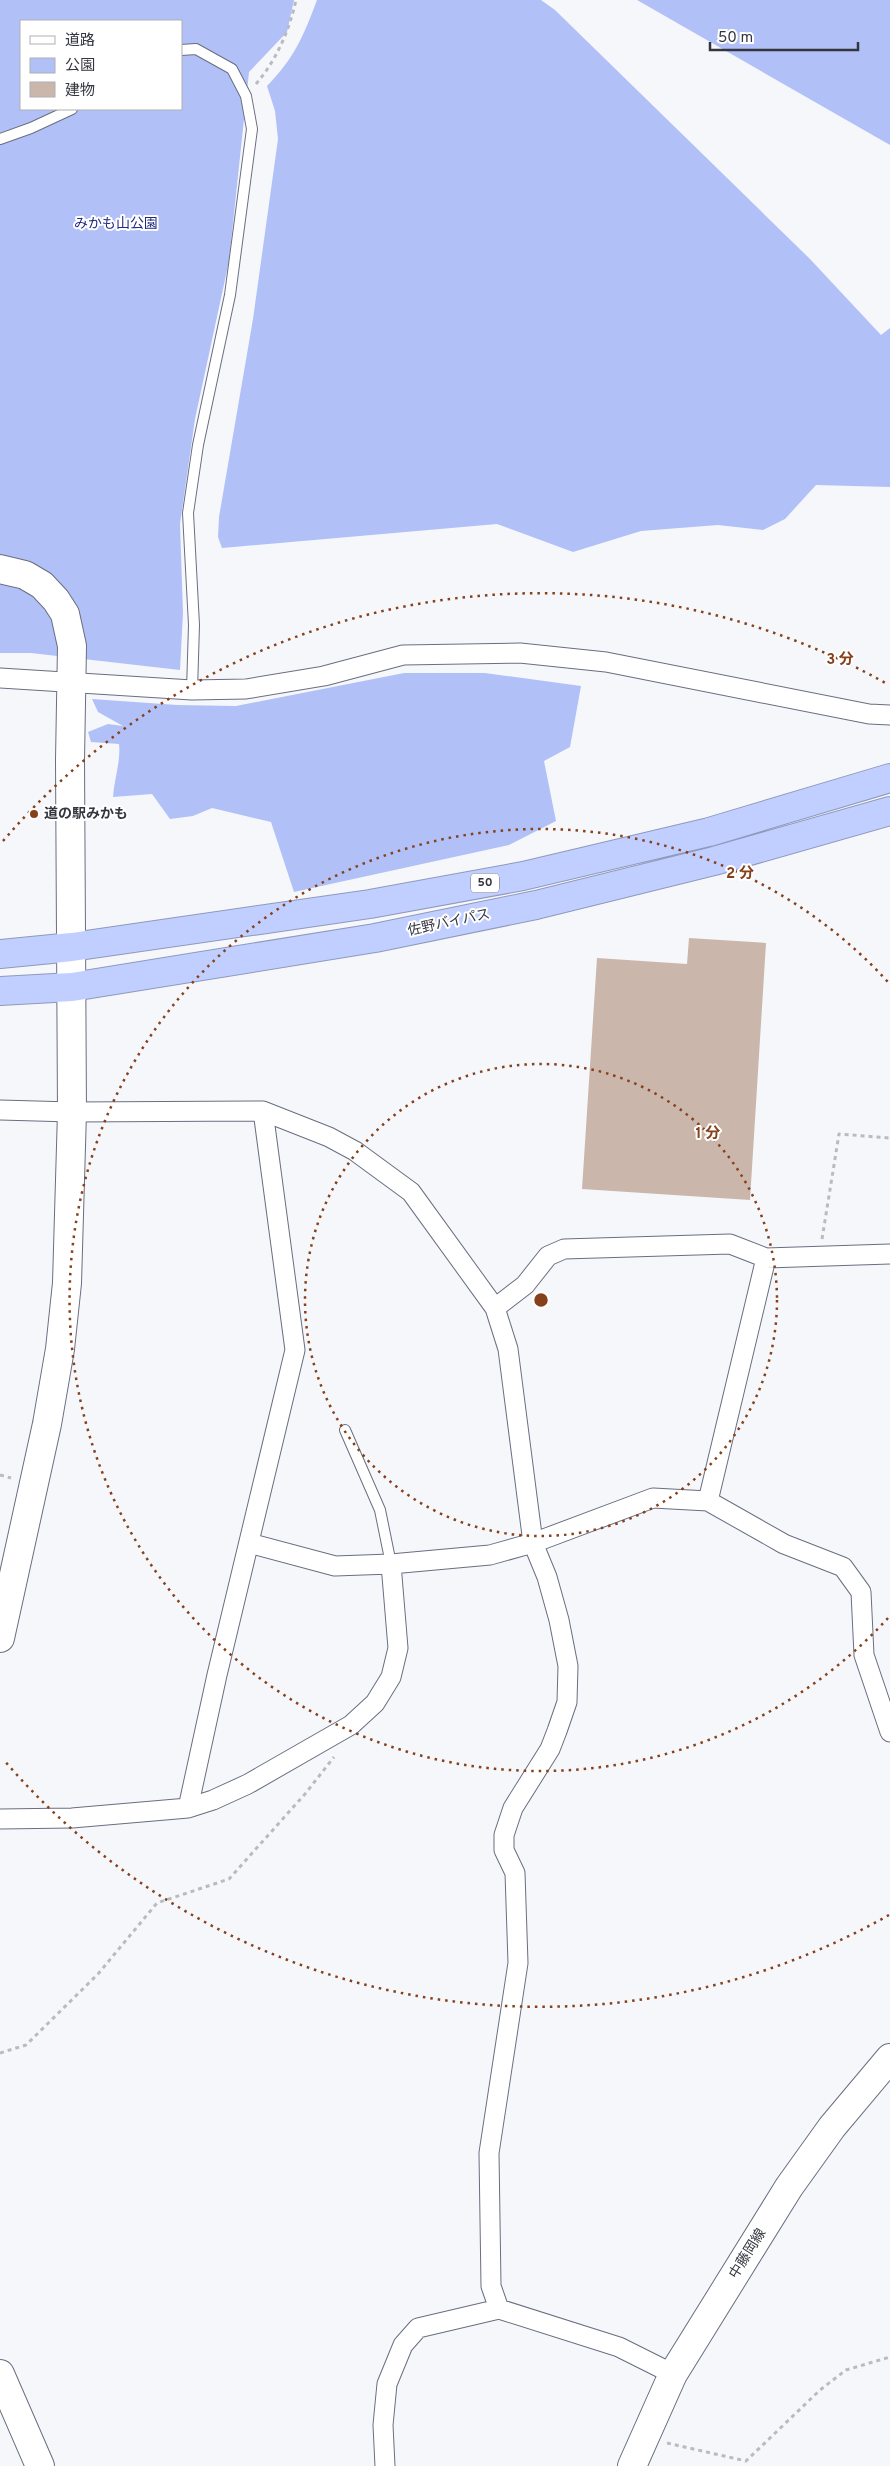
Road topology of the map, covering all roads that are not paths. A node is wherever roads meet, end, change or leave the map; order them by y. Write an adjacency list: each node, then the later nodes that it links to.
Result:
1 (182, 50): 7 (lane)
2 (70, 110): 3 (lane)
3 (0, 138)
4 (0, 568): 6 (street)
5 (0, 678): 6 (street)
6 (71, 681): 7 (street); 11 (street)
7 (192, 690): 8 (street)
8 (890, 715)
9 (890, 778): 11 (highway, 50)
10 (890, 811): 13 (highway, 佐野バイパス / 50)
11 (72, 947): 12 (highway, 50); 13 (street)
12 (0, 954)
13 (72, 987): 14 (highway, 佐野バイパス / 50); 16 (street)
14 (0, 991)
15 (0, 1110): 16 (street)
16 (72, 1112): 17 (street); 26 (street)
17 (263, 1112): 20 (street); 24 (street)
18 (890, 1254): 19 (street)
19 (766, 1258): 20 (street); 22 (street)
20 (495, 1308): 23 (street)
21 (345, 1430): 25 (lane)
22 (708, 1501): 23 (street); 27 (street)
23 (533, 1543): 25 (street); 31 (street)
24 (249, 1544): 25 (street); 28 (street)
25 (391, 1564): 28 (street)
26 (0, 1638)
27 (890, 1732)
28 (188, 1808): 29 (street)
29 (0, 1819)
30 (890, 2058): 33 (street, 中藤岡線)
31 (499, 2309): 33 (street); 36 (street)
32 (0, 2374): 35 (street)
33 (673, 2374): 34 (street, 中藤岡線)
34 (639, 2456)
35 (40, 2466)
36 (385, 2466)

